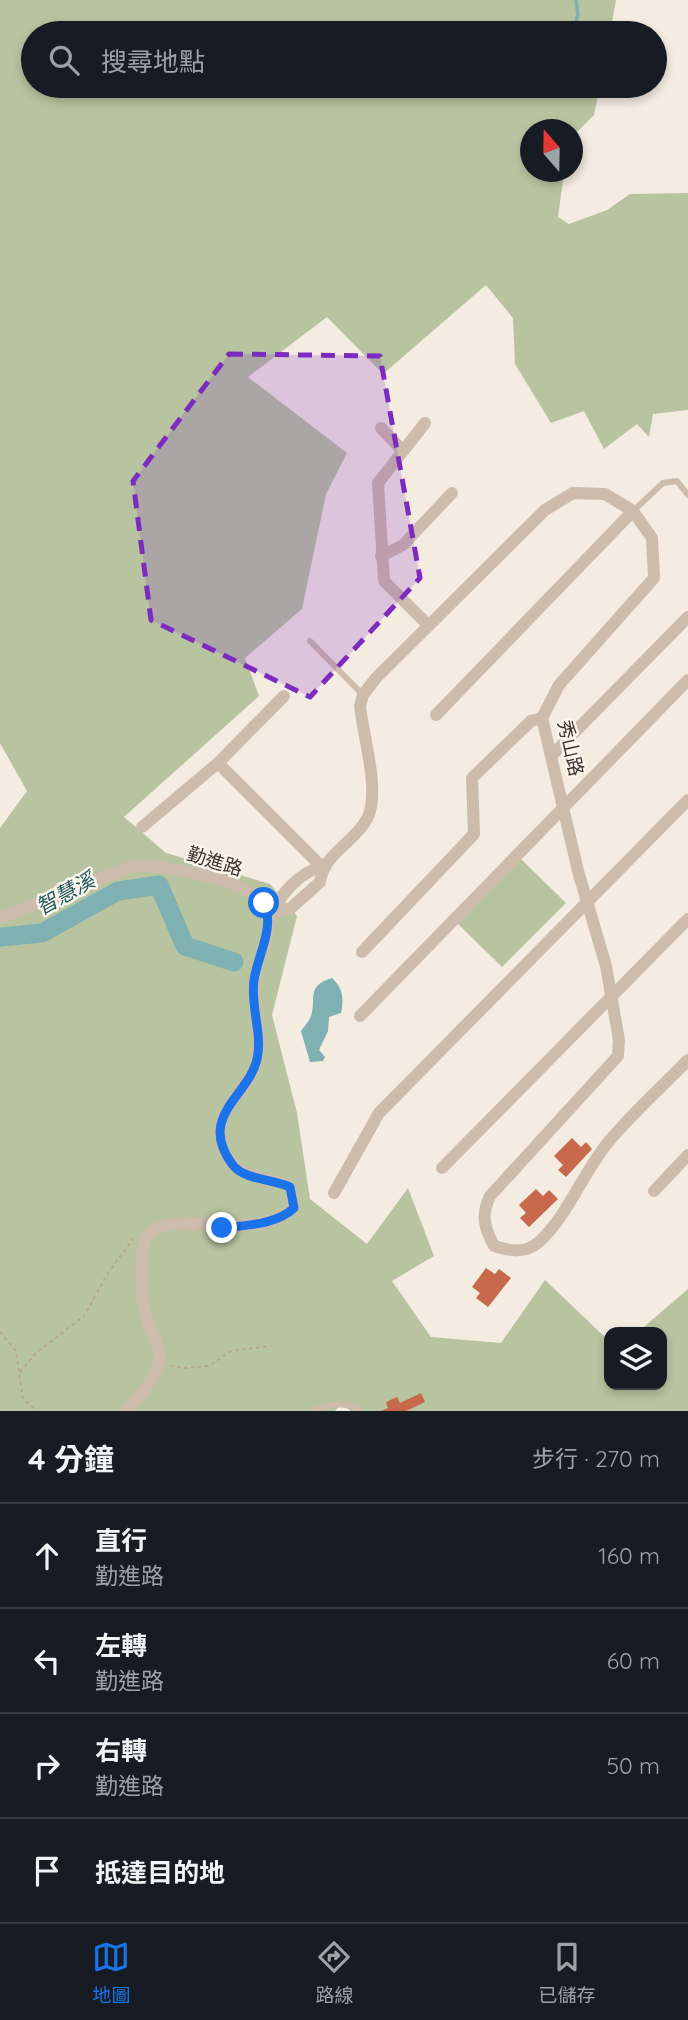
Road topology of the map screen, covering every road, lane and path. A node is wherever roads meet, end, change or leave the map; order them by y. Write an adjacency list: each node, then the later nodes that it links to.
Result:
1 (425, 423): 3 (street)
2 (381, 428): 3 (street)
3 (402, 450): 7 (street)
4 (452, 493): 7 (street)
5 (688, 495): 6 (lane)
6 (633, 511): 9 (street, 秀山路); 14 (street); 15 (street, 秀山路)
7 (381, 556): 9 (street)
8 (688, 617): 16 (street)
9 (428, 625): 12 (street, 秀山路)
10 (310, 641): 12 (lane)
11 (688, 680): 19 (street)
12 (363, 695): 21 (street)
13 (284, 696): 17 (street)
14 (436, 715)
15 (542, 718): 16 (street, 秀山路); 26 (street)
16 (552, 755): 19 (street, 秀山路)
17 (218, 764): 20 (street); 21 (street)
18 (688, 800): 22 (street)
19 (564, 804): 22 (street, 秀山路); 28 (street)
20 (142, 827)
21 (322, 867): 23 (street)
22 (586, 903): 27 (street, 秀山路); 33 (street)
23 (269, 914): 24 (street, 勤進路); 34 (street)
24 (0, 918)
25 (688, 919): 27 (street)
26 (362, 952)
27 (611, 997): 29 (street, 秀山路); 31 (street)
28 (360, 1016)
29 (688, 1060)
30 (688, 1156): 32 (street)
31 (443, 1168)
32 (654, 1191)
33 (334, 1194)
34 (150, 1233): 37 (street); 38 (path)
35 (0, 1332): 38 (path)
36 (271, 1346): 37 (path)
37 (159, 1364): 40 (street)
38 (20, 1372): 39 (path)
39 (37, 1411)
40 (126, 1411)
41 (311, 1411): 42 (lane)
42 (362, 1411)

